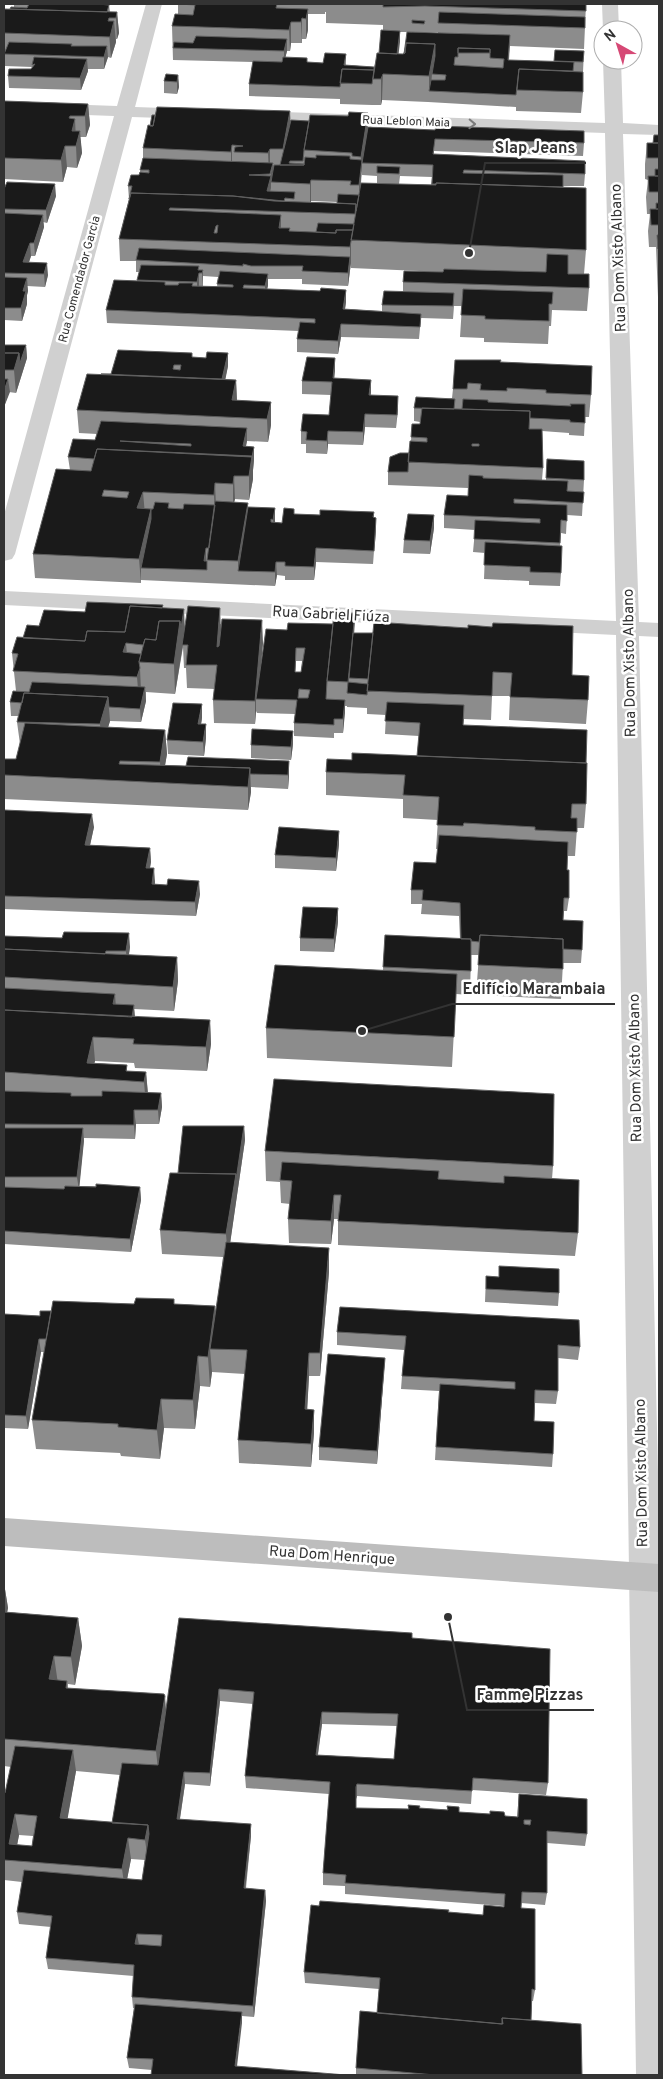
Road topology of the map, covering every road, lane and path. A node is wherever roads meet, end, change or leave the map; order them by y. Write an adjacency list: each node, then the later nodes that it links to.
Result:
1 (154, 4): 6 (street, Rua Comendador Garcia)
2 (610, 4): 3 (street)
3 (611, 20)
4 (612, 70): 9 (street, Rua Dom Xisto Albano)
5 (4, 107): 6 (street)
6 (125, 112): 7 (street); 11 (street, Rua Comendador Garcia)
7 (205, 115)
8 (235, 116): 9 (street, Rua Leblon Maia, one-way to 9)
9 (614, 128): 10 (street, Rua Leblon Maia); 13 (street, Rua Dom Xisto Albano)
10 (659, 130)
11 (4, 554)
12 (4, 598): 13 (street, Rua Gabriel Fiúza)
13 (629, 629): 14 (street, Rua Gabriel Fiúza); 16 (street, Rua Dom Xisto Albano)
14 (659, 630)
15 (4, 1532): 16 (street, Rua Dom Henrique)
16 (651, 1578): 17 (street, Rua Dom Xisto Albano)
17 (655, 2075)

